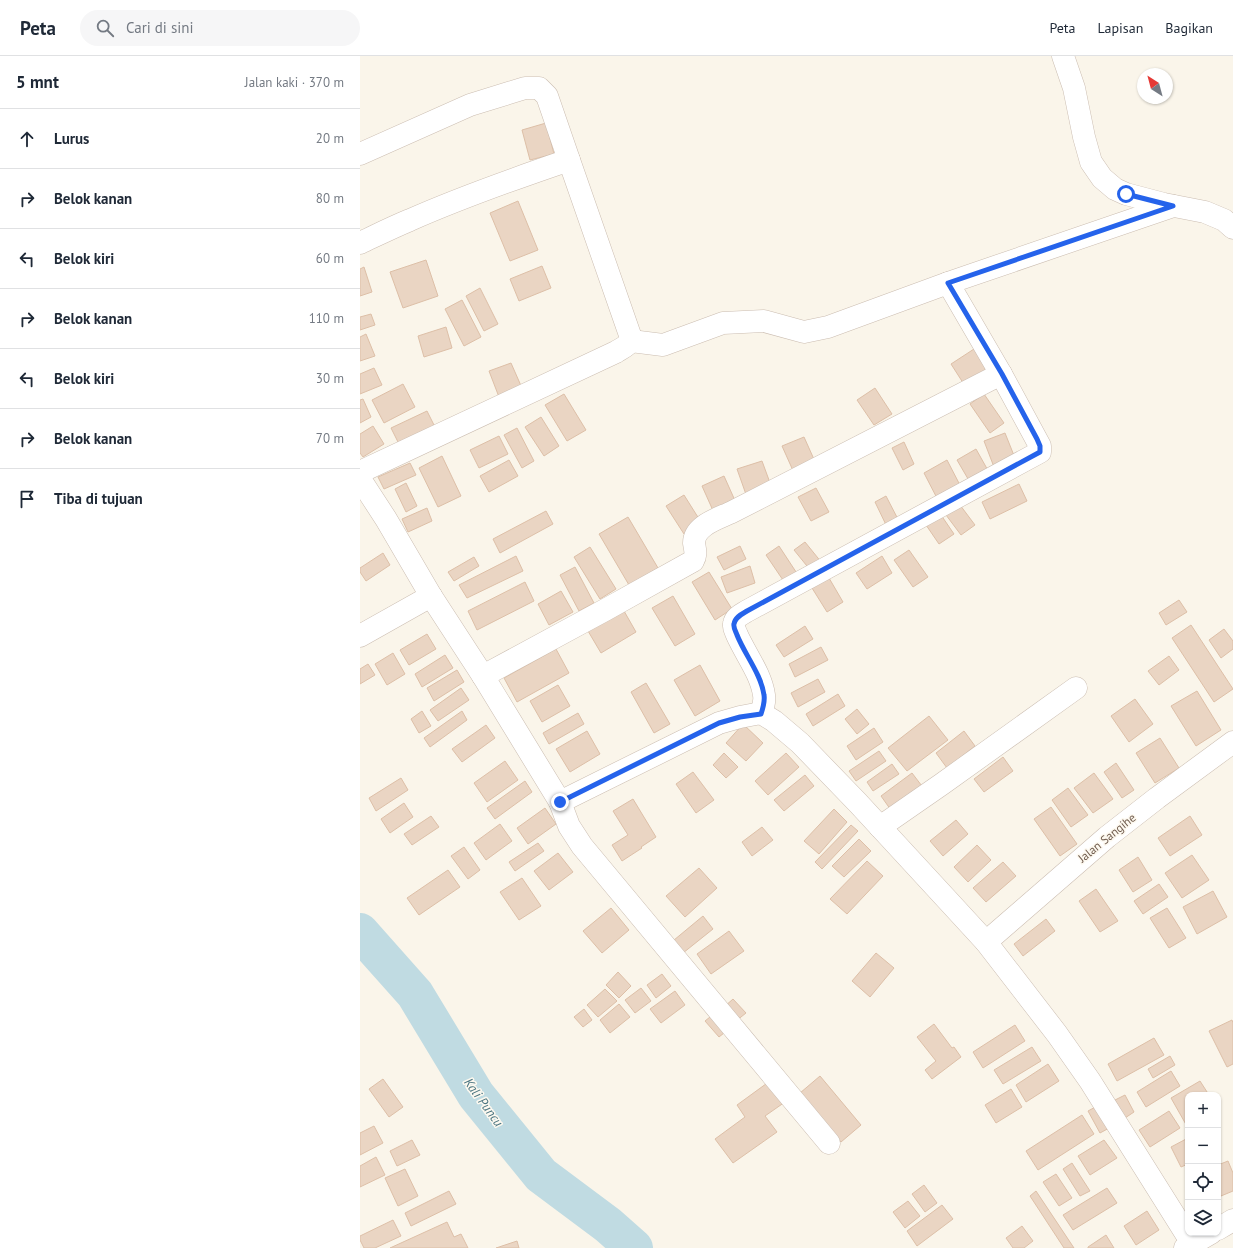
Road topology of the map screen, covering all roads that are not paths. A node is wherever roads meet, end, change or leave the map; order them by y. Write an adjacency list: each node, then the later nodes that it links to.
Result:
1 (1064, 56): 4 (street)
2 (360, 154): 3 (street)
3 (569, 160): 6 (street); 8 (street)
4 (1173, 206): 5 (street); 7 (street)
5 (1233, 228)
6 (360, 243)
7 (948, 283): 8 (street); 9 (street)
8 (631, 340): 10 (street)
9 (1002, 374): 14 (street); 16 (street)
10 (360, 472)
11 (360, 479): 12 (street)
12 (431, 596): 13 (street); 14 (street)
13 (360, 636)
14 (483, 676): 18 (street)
15 (1076, 688): 19 (street)
16 (761, 714): 18 (street); 19 (street)
17 (1233, 742): 20 (street, Jalan Sangihe)
18 (560, 802): 21 (street)
19 (880, 827): 20 (street)
20 (986, 942): 25 (street)
21 (829, 1143)
22 (1233, 1220): 23 (street)
23 (1221, 1227)
24 (1207, 1236): 25 (street)
25 (1191, 1247)

